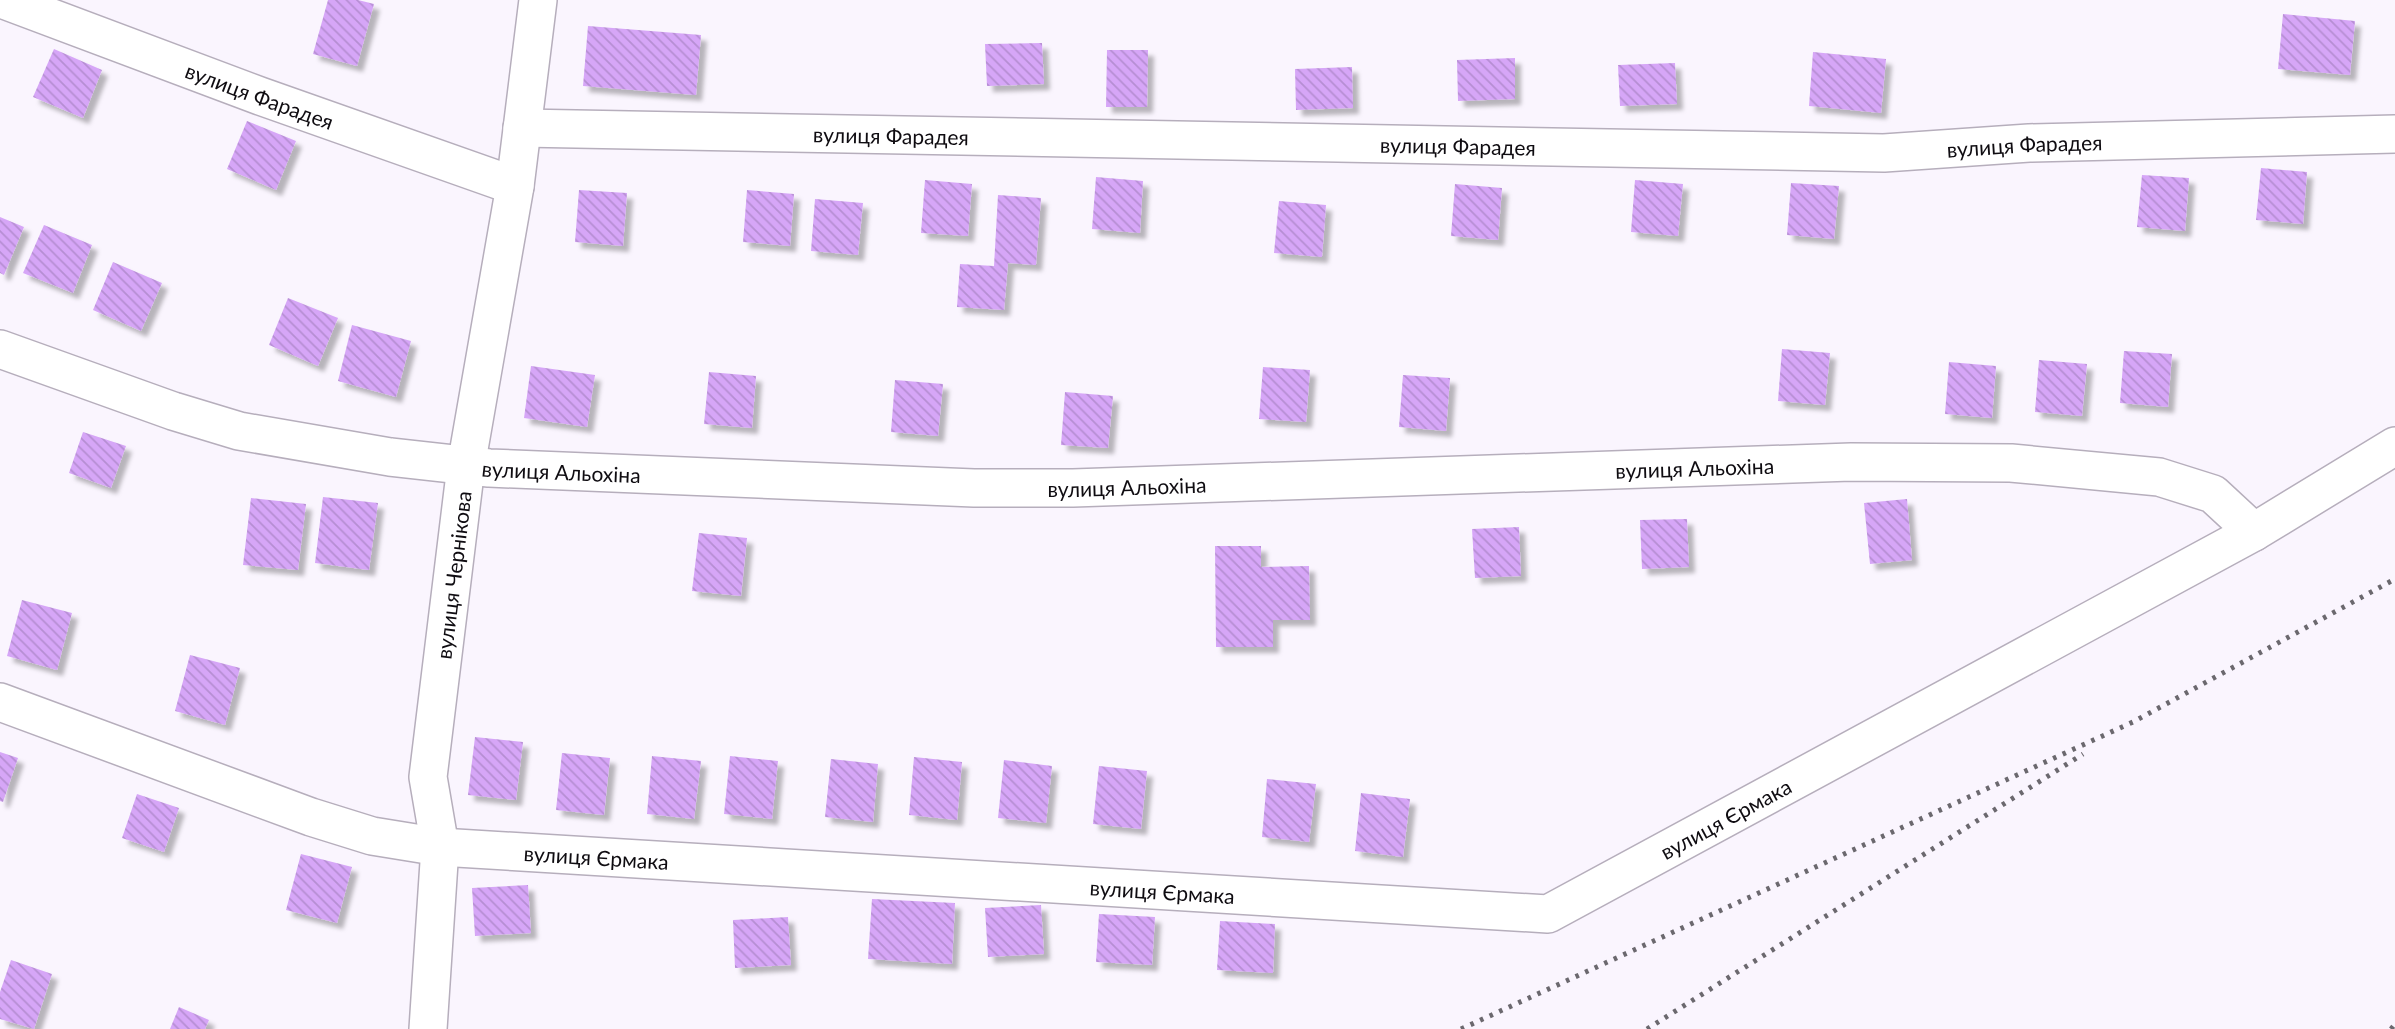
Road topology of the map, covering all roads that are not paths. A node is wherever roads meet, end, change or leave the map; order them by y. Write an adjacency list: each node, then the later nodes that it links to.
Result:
1 (4, 0): 5 (street, вулиця Фарадея)
2 (538, 0): 3 (street, вулиця Чернікова)
3 (522, 128): 4 (street, вулиця Фарадея); 5 (street, вулиця Чернікова)
4 (2395, 134)
5 (515, 186): 8 (street, вулиця Чернікова)
6 (0, 349): 8 (street, вулиця Альохіна)
7 (2395, 446): 9 (street, вулиця Єрмака)
8 (466, 466): 9 (street, вулиця Альохіна); 11 (street, вулиця Чернікова)
9 (2254, 531): 11 (street, вулиця Єрмака)
10 (0, 702): 11 (street, вулиця Єрмака)
11 (440, 847): 12 (street, вулиця Чернікова)
12 (428, 1029)

